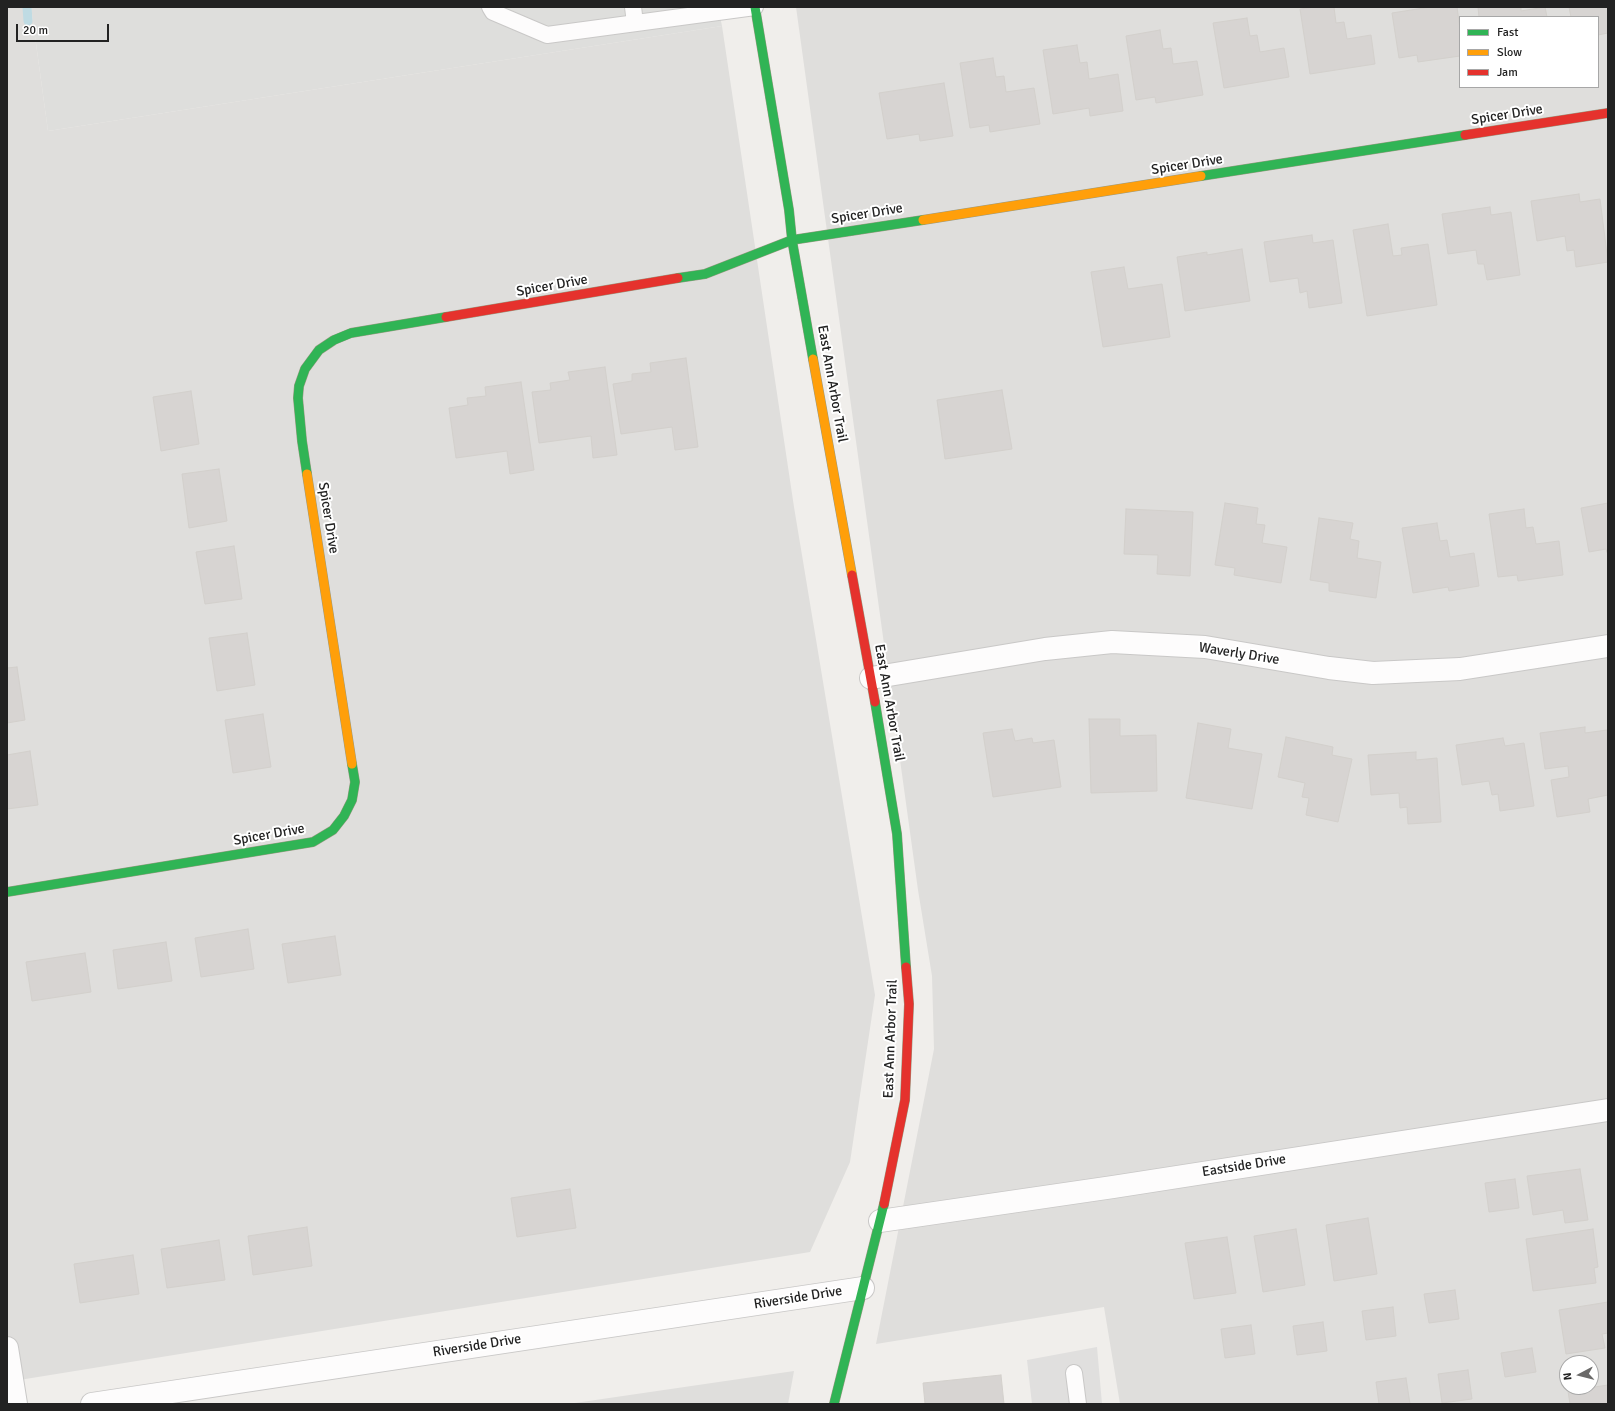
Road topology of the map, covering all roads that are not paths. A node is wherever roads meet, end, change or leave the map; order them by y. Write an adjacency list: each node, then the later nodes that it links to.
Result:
1 (490, 7): 4 (lane)
2 (633, 7): 4 (lane)
3 (755, 7): 4 (lane); 6 (street, East Ann Arbor Trail)
4 (635, 23)
5 (1608, 113): 6 (street, Spicer Drive)
6 (792, 240): 8 (street, East Ann Arbor Trail); 9 (street, Spicer Drive)
7 (1608, 646): 8 (street, Waverly Drive)
8 (871, 678): 11 (street, East Ann Arbor Trail)
9 (7, 892)
10 (1608, 1110): 11 (street, Eastside Drive)
11 (880, 1221): 12 (street, East Ann Arbor Trail)
12 (863, 1288): 16 (street, Riverside Drive); 17 (street, East Ann Arbor Trail)
13 (7, 1348): 15 (street)
14 (1074, 1373): 18 (lane)
15 (16, 1404)
16 (92, 1404)
17 (834, 1404)
18 (1078, 1404)

